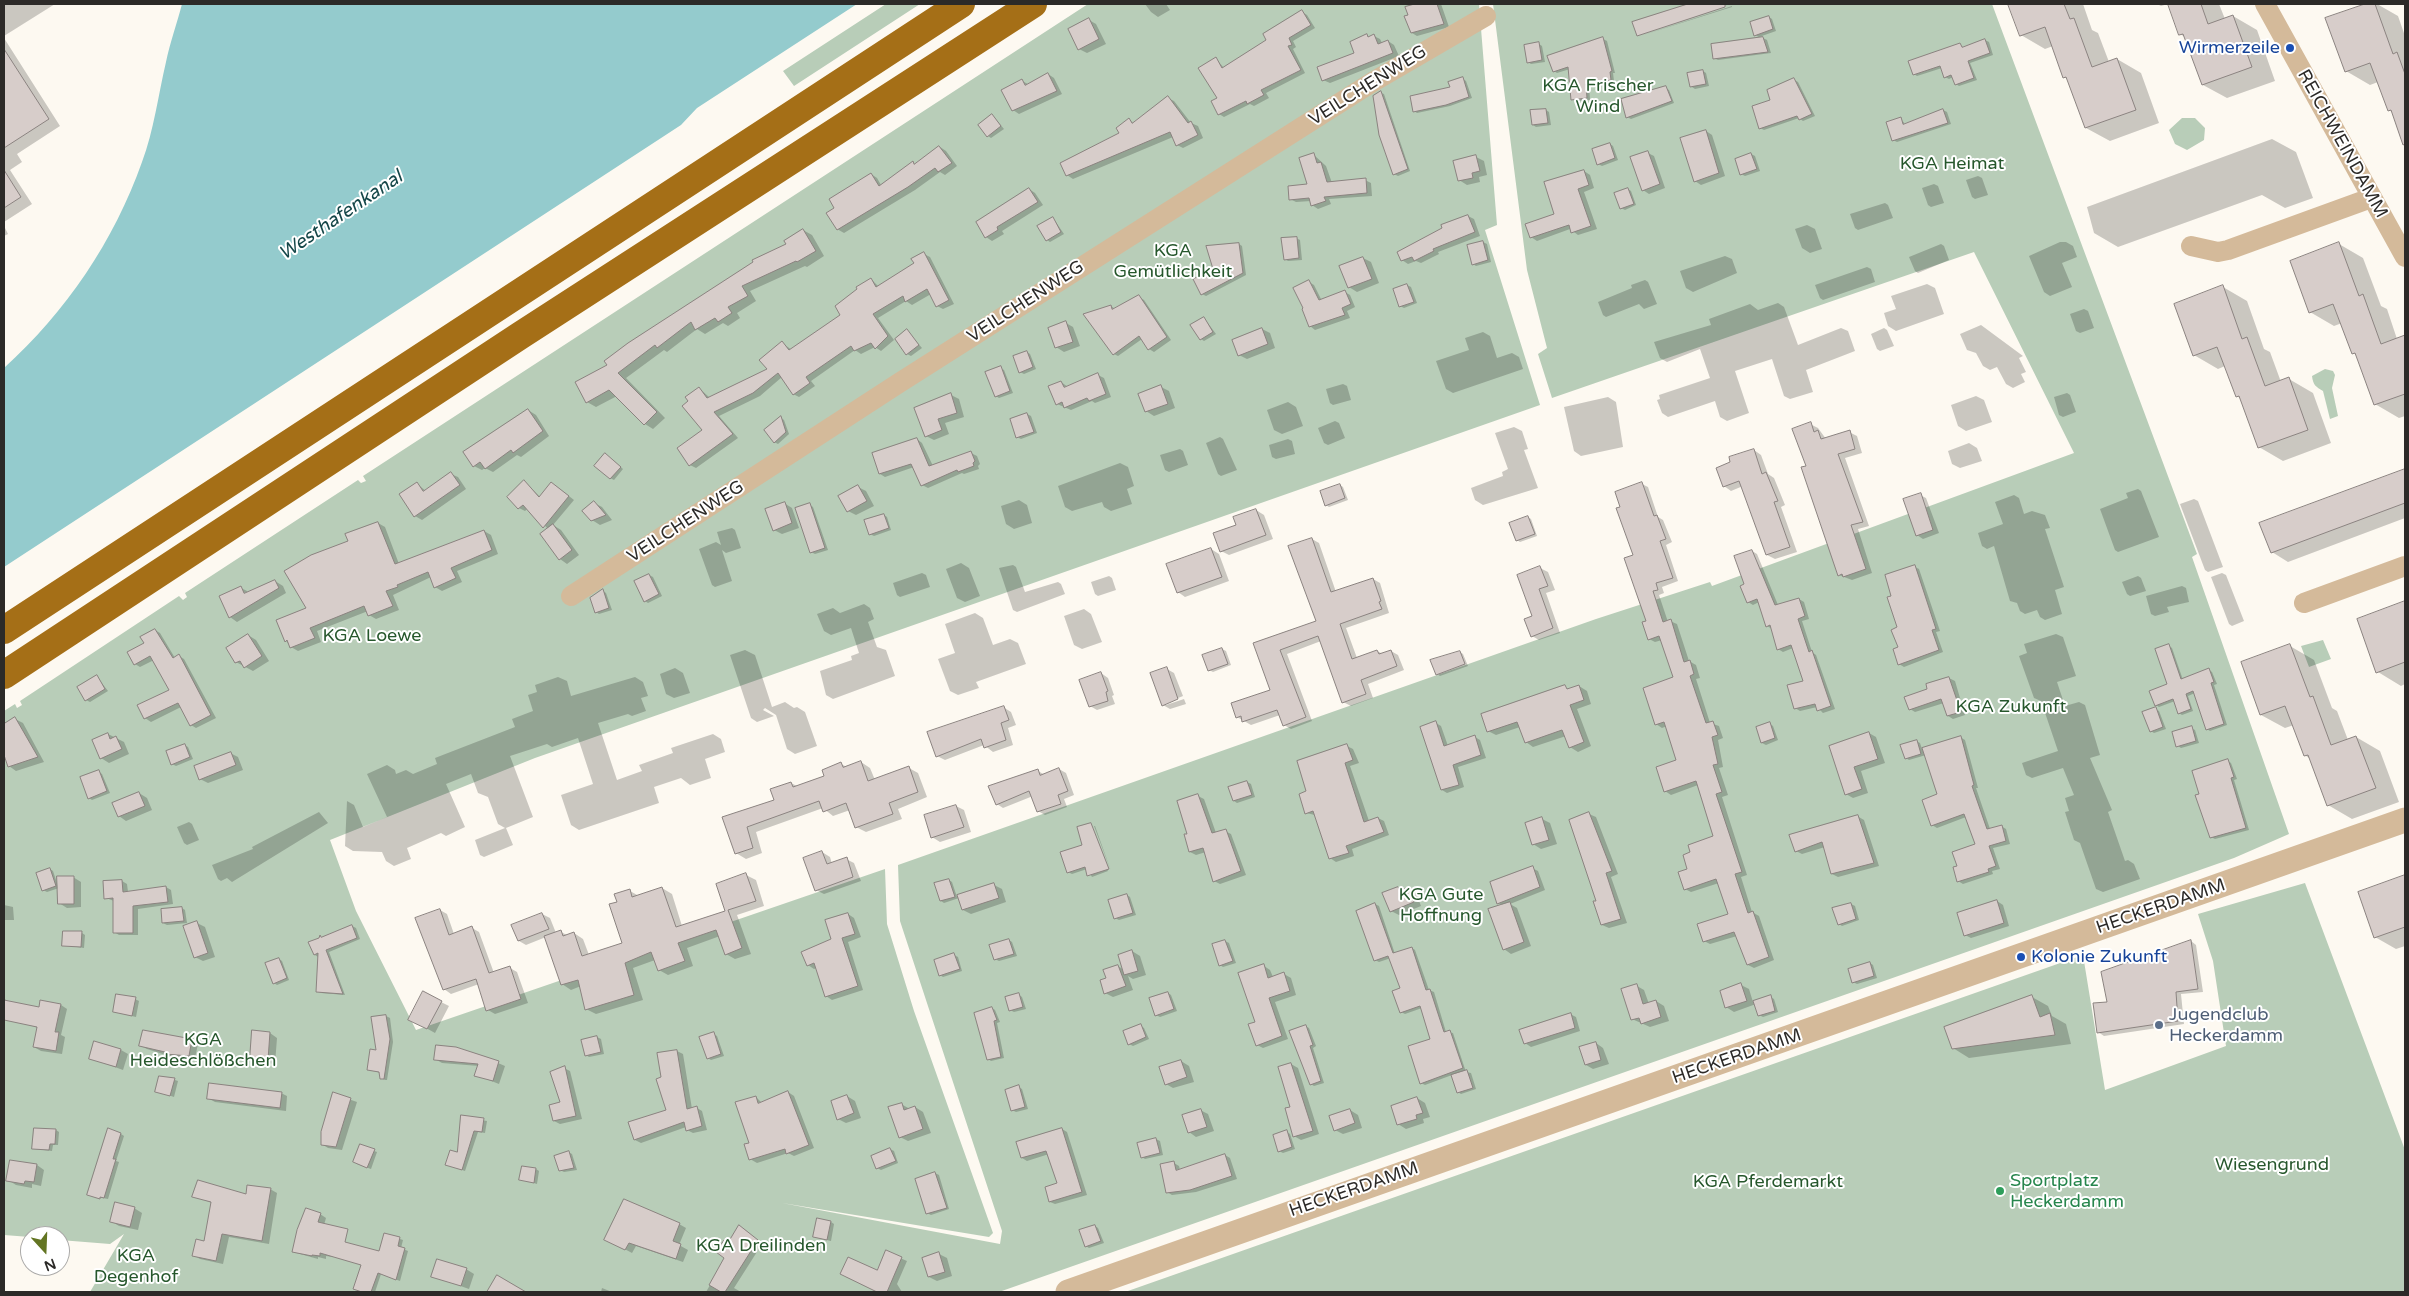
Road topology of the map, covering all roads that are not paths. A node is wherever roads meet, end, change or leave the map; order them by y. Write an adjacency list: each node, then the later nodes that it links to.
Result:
1 (961, 4): 11 (highway)
2 (1033, 4): 12 (highway)
3 (2270, 5): 5 (street, REICHWEINDAMM)
4 (1486, 16): 9 (street, VEILCHENWEG)
5 (2371, 198): 6 (street); 7 (street, REICHWEINDAMM)
6 (2192, 246)
7 (2405, 257)
8 (2405, 566): 10 (street)
9 (571, 596)
10 (2304, 603)
11 (4, 630)
12 (4, 675)
13 (2405, 820): 14 (street, HECKERDAMM)
14 (1068, 1292)

